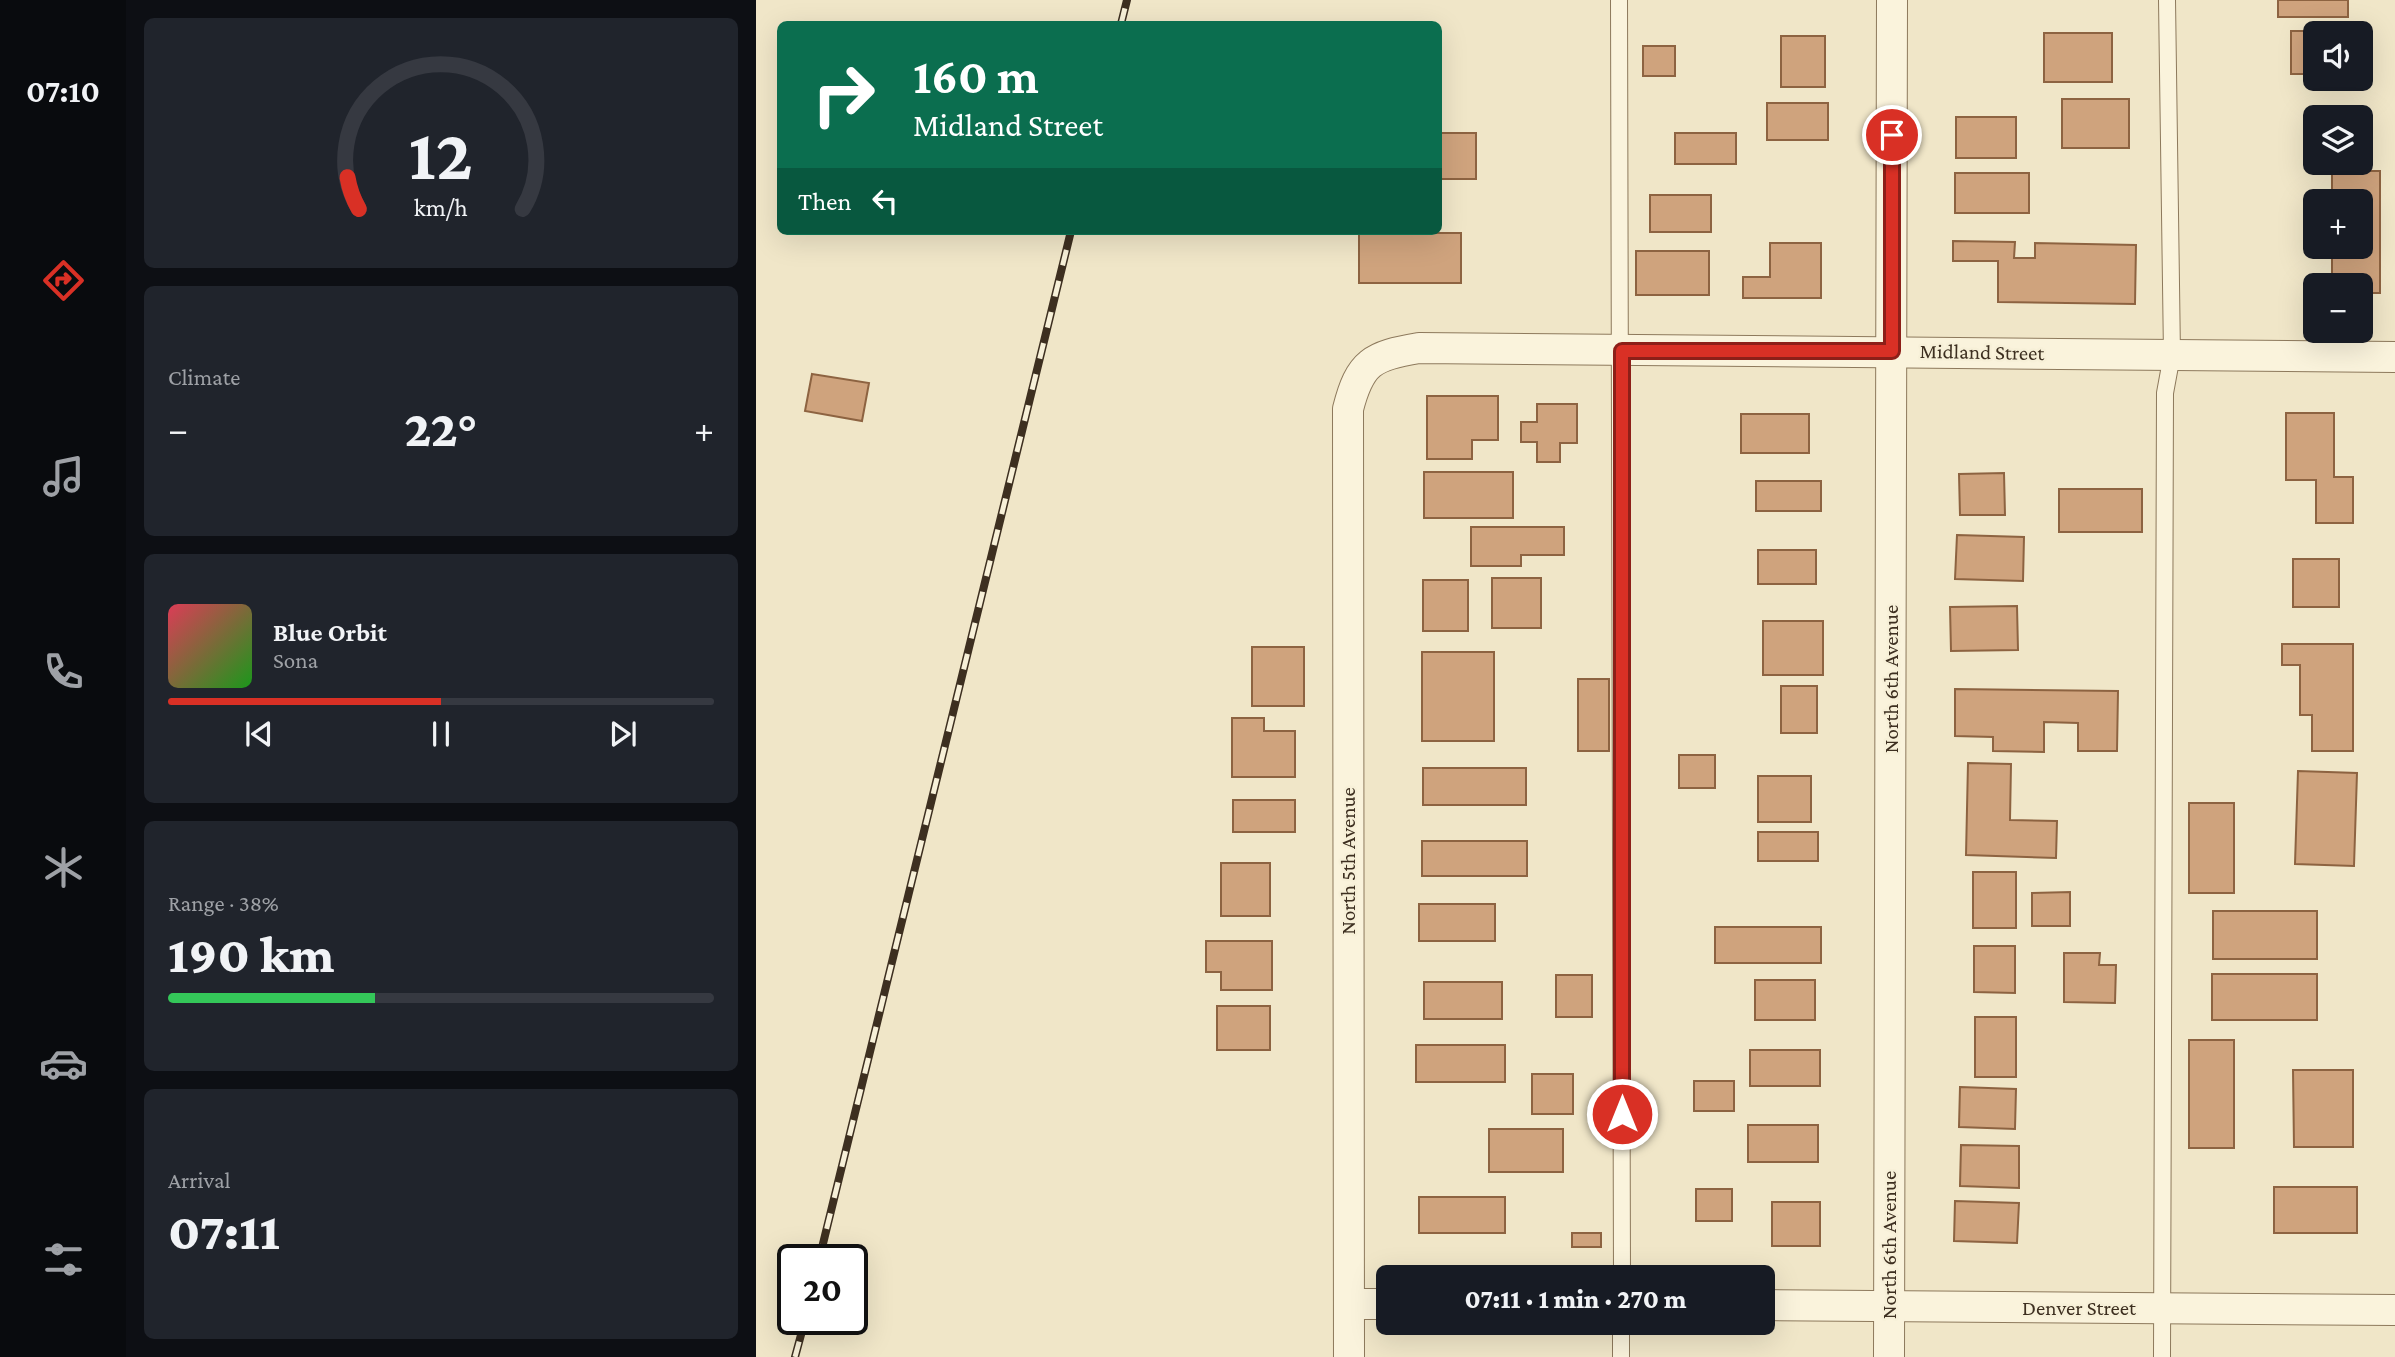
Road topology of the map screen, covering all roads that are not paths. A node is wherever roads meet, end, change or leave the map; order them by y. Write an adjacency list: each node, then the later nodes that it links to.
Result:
1 (1619, 0): 4 (lane)
2 (1892, 0): 5 (street, North 6th Avenue)
3 (2167, 0): 6 (lane)
4 (1622, 351): 5 (street, Midland Street); 8 (street, Midland Street); 9 (lane)
5 (1892, 351): 6 (street, Midland Street); 13 (street, North 6th Avenue)
6 (2172, 355): 7 (street, Midland Street); 14 (lane)
7 (2395, 357)
8 (1364, 368): 10 (street, North 5th Avenue)
9 (1622, 1265)
10 (1349, 1304): 11 (street); 17 (street, North 5th Avenue)
11 (1376, 1304)
12 (1775, 1306): 13 (street, Denver Street)
13 (1889, 1307): 14 (street, Denver Street); 19 (street, North 6th Avenue)
14 (2162, 1308): 15 (street, Denver Street); 20 (lane)
15 (2395, 1310)
16 (1621, 1335): 18 (lane)
17 (1349, 1357)
18 (1621, 1357)
19 (1889, 1357)
20 (2162, 1357)

